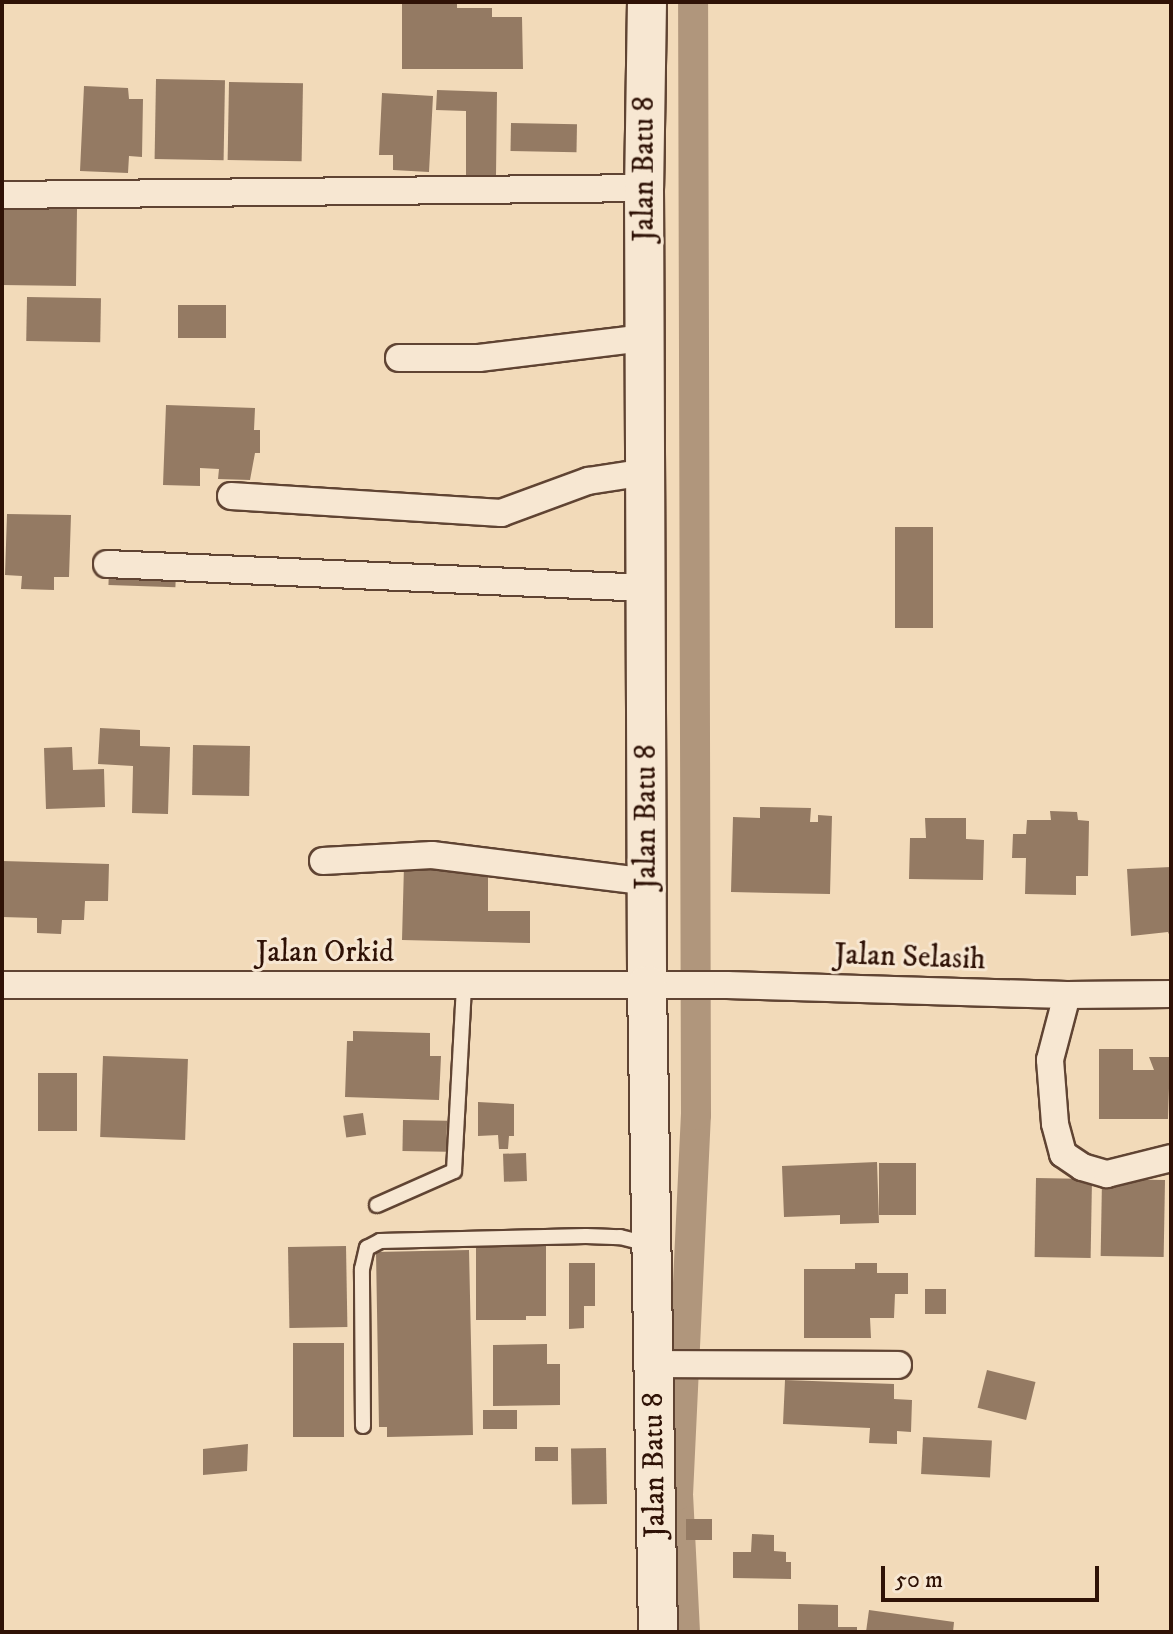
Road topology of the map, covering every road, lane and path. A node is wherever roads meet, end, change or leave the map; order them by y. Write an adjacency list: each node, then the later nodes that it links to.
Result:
1 (647, 2): 2 (street, Jalan Batu 8)
2 (644, 188): 3 (street); 4 (street, Jalan Batu 8)
3 (2, 195)
4 (645, 338): 5 (street); 6 (street, Jalan Batu 8)
5 (399, 358)
6 (646, 472): 7 (street); 9 (street, Jalan Batu 8)
7 (231, 496)
8 (107, 564): 9 (street)
9 (647, 588): 11 (street, Jalan Batu 8)
10 (323, 861): 11 (street)
11 (648, 882): 14 (street, Jalan Batu 8)
12 (2, 985): 13 (street, Jalan Orkid)
13 (464, 985): 14 (street, Jalan Orkid); 18 (lane)
14 (661, 985): 16 (street, Jalan Selasih); 19 (street, Jalan Batu 8)
15 (1171, 994): 16 (street, Jalan Selasih)
16 (1067, 995): 17 (street)
17 (1171, 1158)
18 (377, 1205)
19 (651, 1245): 20 (street, Jalan Batu 8); 22 (lane)
20 (666, 1364): 21 (street); 23 (street, Jalan Batu 8)
21 (898, 1365)
22 (363, 1426)
23 (658, 1632)

